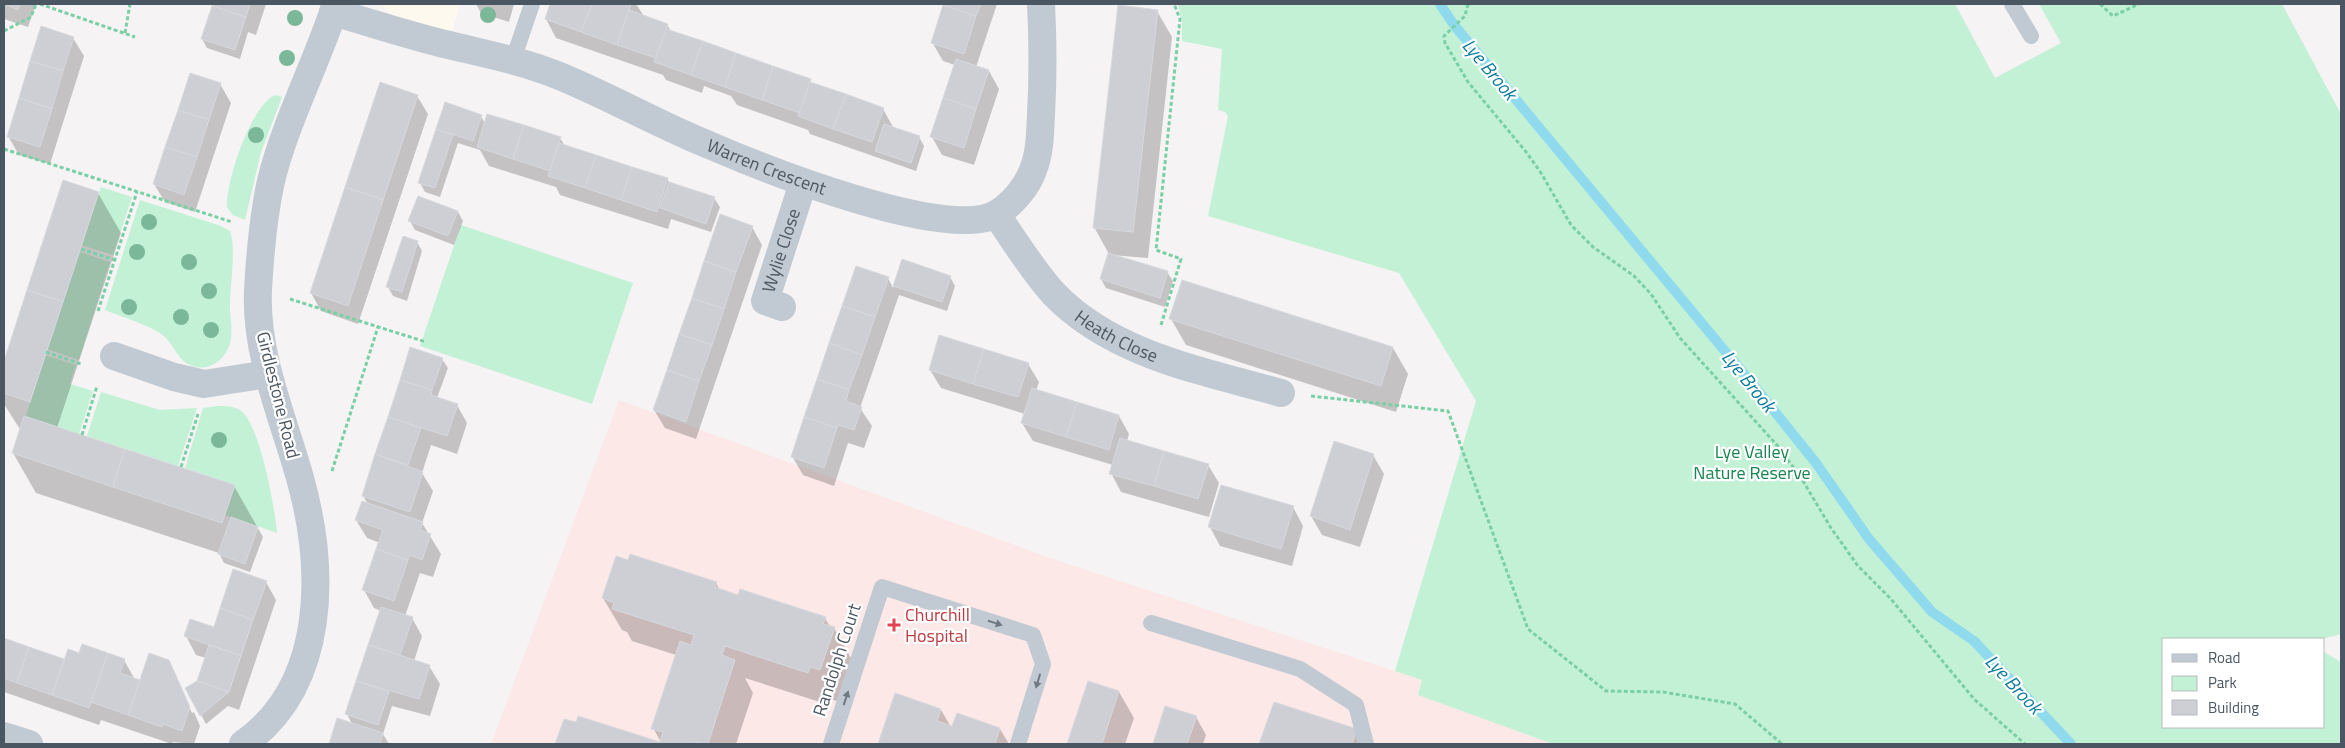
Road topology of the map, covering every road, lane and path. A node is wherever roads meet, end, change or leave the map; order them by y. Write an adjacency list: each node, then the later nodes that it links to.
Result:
1 (36, 4): 12 (path)
2 (40, 4): 13 (path)
3 (130, 4): 13 (path)
4 (532, 4): 16 (lane)
5 (1041, 4): 20 (street)
6 (1174, 4): 28 (path)
7 (1468, 4): 48 (path)
8 (2012, 4): 14 (lane)
9 (2100, 4): 10 (path)
10 (2139, 4)
11 (334, 8): 16 (street, Warren Crescent); 21 (street, Girdlestone Road)
12 (4, 31)
13 (125, 33): 15 (path)
14 (2032, 36)
15 (136, 37)
16 (513, 60): 18 (street, Warren Crescent)
17 (4, 149): 19 (path)
18 (803, 183): 20 (street, Warren Crescent); 25 (street, Wylie Close)
19 (137, 192): 21 (path); 23 (path)
20 (996, 214): 35 (street, Heath Close)
21 (262, 232): 24 (street, Girdlestone Road)
22 (81, 248): 23 (path)
23 (115, 260): 26 (path)
24 (258, 290): 27 (path); 33 (street, Girdlestone Road)
25 (782, 307)
26 (98, 311)
27 (378, 327): 29 (path); 39 (path)
28 (1160, 327)
29 (426, 342)
30 (46, 352): 32 (path)
31 (114, 356): 33 (street)
32 (81, 364)
33 (268, 374): 43 (street, Girdlestone Road)
34 (97, 386): 37 (path)
35 (1281, 393): 47 (path)
36 (199, 409): 38 (path)
37 (82, 435)
38 (181, 467)
39 (332, 472)
40 (1150, 623): 46 (lane)
41 (4, 736): 42 (street)
42 (29, 744)
43 (243, 744)
44 (831, 744): 45 (lane, Randolph Court, one-way to 45)
45 (1018, 744)
46 (1366, 744)
47 (1782, 744)
48 (2026, 744)

